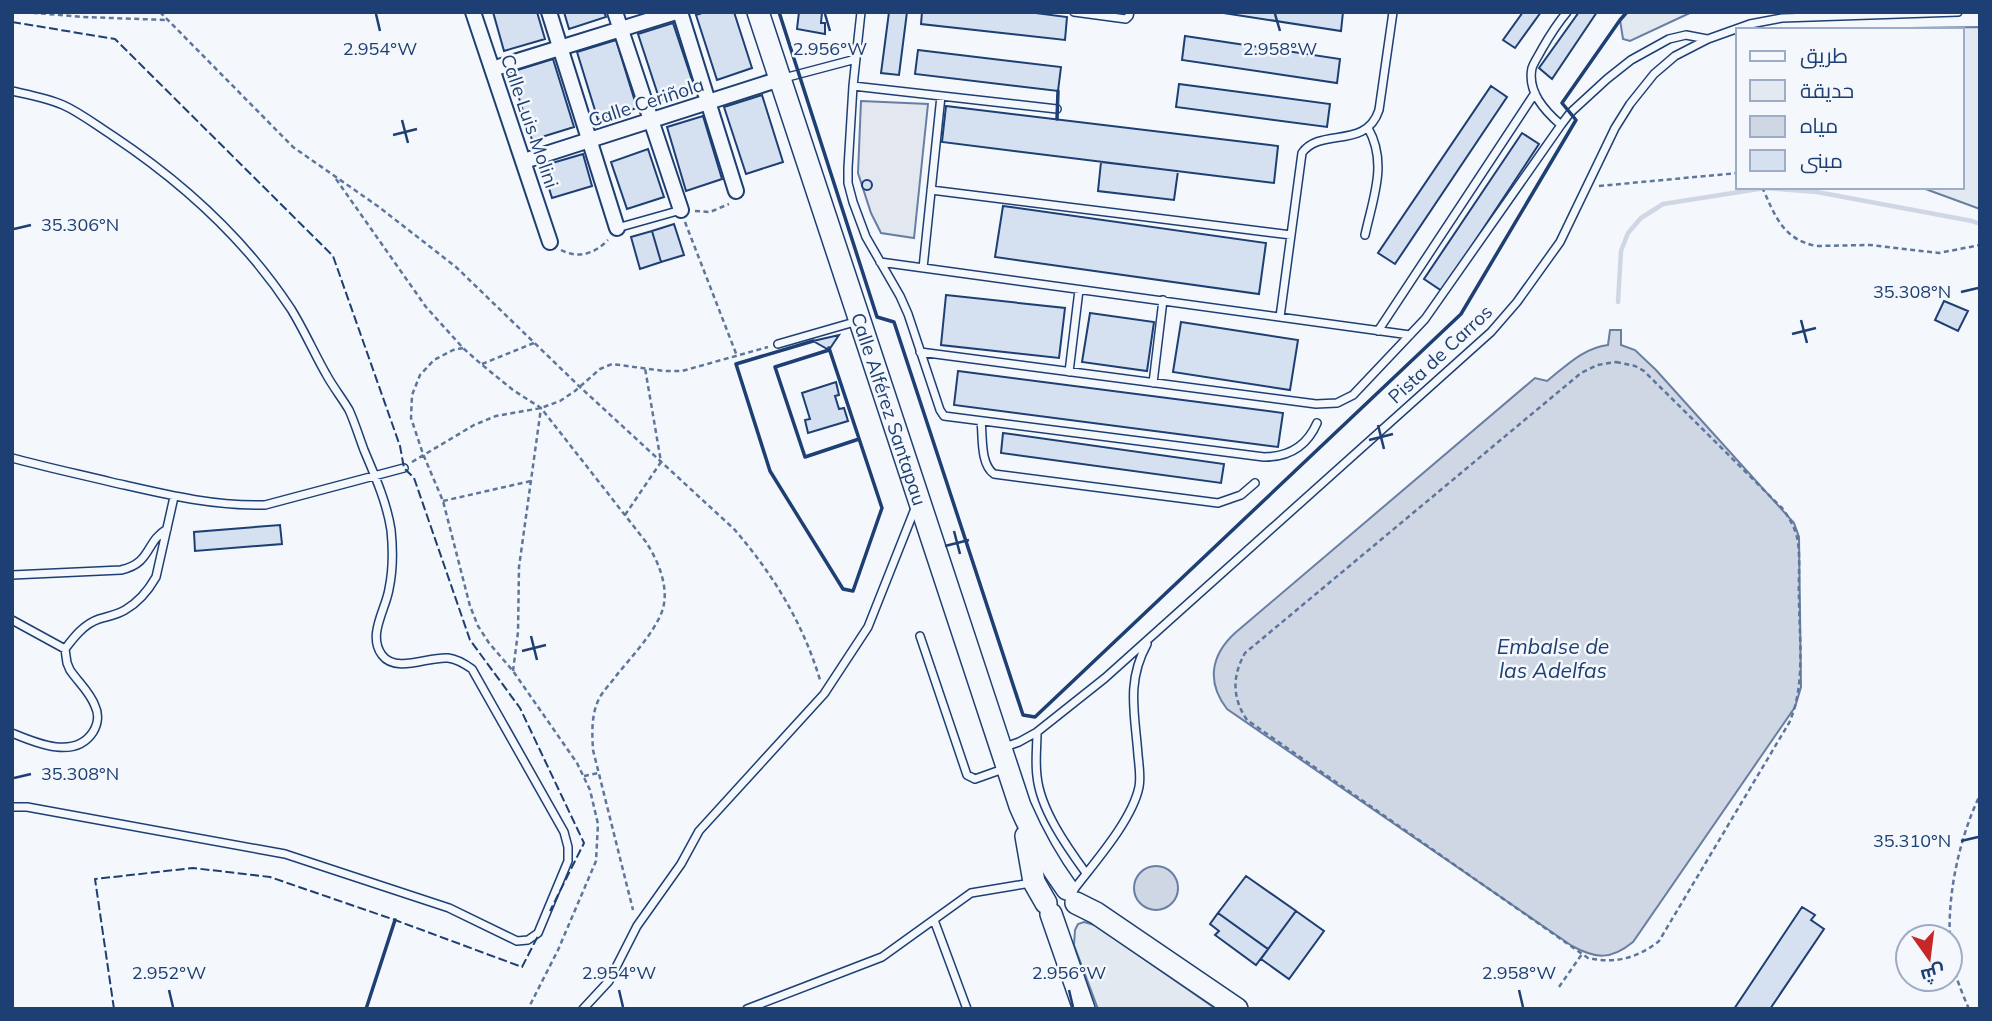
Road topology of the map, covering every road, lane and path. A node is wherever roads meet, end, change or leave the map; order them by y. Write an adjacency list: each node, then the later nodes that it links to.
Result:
1 (24, 12): 14 (path)
2 (160, 12): 14 (path)
3 (473, 12): 21 (street, Calle Luis Molini)
4 (549, 12): 19 (street)
5 (615, 12): 16 (street)
6 (678, 12): 16 (street); 27 (street)
7 (758, 12): 22 (main road, Calle Alférez Santapau)
8 (861, 12): 20 (lane)
9 (1074, 12): 10 (lane)
10 (1130, 12)
11 (1393, 12): 31 (lane)
12 (1567, 12): 25 (lane)
13 (1958, 12): 15 (lane, Pista de Carros)
14 (167, 20): 35 (path)
15 (1739, 28)
16 (621, 29): 19 (street); 29 (street)
17 (1736, 29): 18 (lane, Pista de Carros)
18 (1708, 39): 30 (lane); 36 (lane, Pista de Carros)
19 (561, 47): 21 (street); 32 (street)
20 (856, 60): 22 (lane); 23 (lane)
21 (492, 69): 33 (street, Calle Luis Molini)
22 (780, 79): 27 (street, Calle Ceriñola); 51 (main road, Calle Alférez Santapau)
23 (853, 86): 26 (lane); 46 (lane)
24 (12, 91): 71 (lane)
25 (1535, 93): 30 (lane); 52 (lane)
26 (941, 96): 28 (lane); 38 (lane)
27 (708, 102): 29 (street, Calle Ceriñola); 39 (street)
28 (1057, 109)
29 (650, 121): 32 (street, Calle Ceriñola); 40 (street)
30 (1561, 125): 53 (lane)
31 (1368, 128): 42 (lane); 43 (lane)
32 (589, 140): 33 (street, Calle Ceriñola); 41 (street)
33 (524, 161): 44 (street, Calle Luis Molini)
34 (1736, 173): 36 (path)
35 (335, 176): 54 (path); 56 (path)
36 (1586, 188): 82 (lane, Pista de Carros)
37 (1763, 189): 45 (path)
38 (931, 190): 42 (lane); 47 (lane)
39 (736, 191): 40 (path)
40 (681, 210): 41 (lane); 58 (path)
41 (617, 228): 44 (path)
42 (1291, 235): 50 (lane)
43 (1365, 235)
44 (550, 242)
45 (1980, 245)
46 (880, 262): 47 (lane); 57 (lane)
47 (923, 268): 48 (lane)
48 (1079, 290): 49 (lane); 61 (lane)
49 (1163, 300): 50 (lane); 62 (lane)
50 (1280, 317): 52 (lane)
51 (859, 320): 55 (lane); 75 (main road, Calle Alférez Santapau)
52 (1378, 331): 53 (lane)
53 (1409, 335): 62 (lane)
54 (534, 343): 59 (path); 63 (path)
55 (778, 344): 58 (path)
56 (463, 348): 59 (path); 67 (path)
57 (920, 352): 61 (lane); 65 (lane)
58 (737, 356): 60 (path)
59 (481, 364): 64 (path)
60 (645, 368): 63 (path); 69 (path)
61 (1069, 372): 62 (lane)
62 (1153, 383)
63 (579, 387): 64 (path); 69 (path)
64 (541, 408): 67 (path); 72 (path); 77 (path)
65 (981, 421): 66 (lane); 73 (lane)
66 (1317, 423)
67 (423, 454): 70 (path); 76 (path)
68 (12, 458): 74 (lane)
69 (661, 462): 77 (path); 85 (path)
70 (404, 468): 71 (lane)
71 (375, 475): 74 (lane); 93 (lane)
72 (531, 481): 76 (path); 84 (path)
73 (1255, 483)
74 (174, 497): 78 (lane)
75 (918, 499): 85 (lane); 88 (main road, Calle Alférez Santapau)
76 (443, 501): 84 (path)
77 (625, 515): 89 (path)
78 (167, 529): 79 (lane); 83 (lane)
79 (12, 575)
80 (12, 620): 83 (lane)
81 (920, 636): 88 (lane, Pista de Carros)
82 (1151, 638): 86 (lane, Pista de Carros); 94 (lane)
83 (65, 649): 87 (lane)
84 (513, 671): 90 (path)
85 (824, 694): 98 (lane)
86 (1037, 732): 88 (lane, Pista de Carros); 94 (lane)
87 (12, 733)
88 (1004, 758): 92 (main road, Calle Alférez Santapau)
89 (599, 773): 90 (path); 98 (path)
90 (584, 776): 101 (path)
91 (1980, 794): 107 (path)
92 (1020, 806): 95 (main road, Calle Alférez Santapau); 96 (main road, Calle Alférez Santapau)
93 (12, 807)
94 (1086, 873): 96 (lane)
95 (1034, 882): 96 (main road, Calle Alférez Santapau); 97 (lane)
96 (1063, 903): 105 (main road, Calle Alférez Santapau); 106 (main road)
97 (934, 920): 103 (lane); 104 (lane)
98 (637, 926): 102 (lane)
99 (1582, 954): 99 (path); 100 (path)
100 (1559, 987)
101 (528, 1009)
102 (583, 1009)
103 (747, 1009)
104 (967, 1009)
105 (1084, 1009)
106 (1237, 1009)
107 (1969, 1009)

